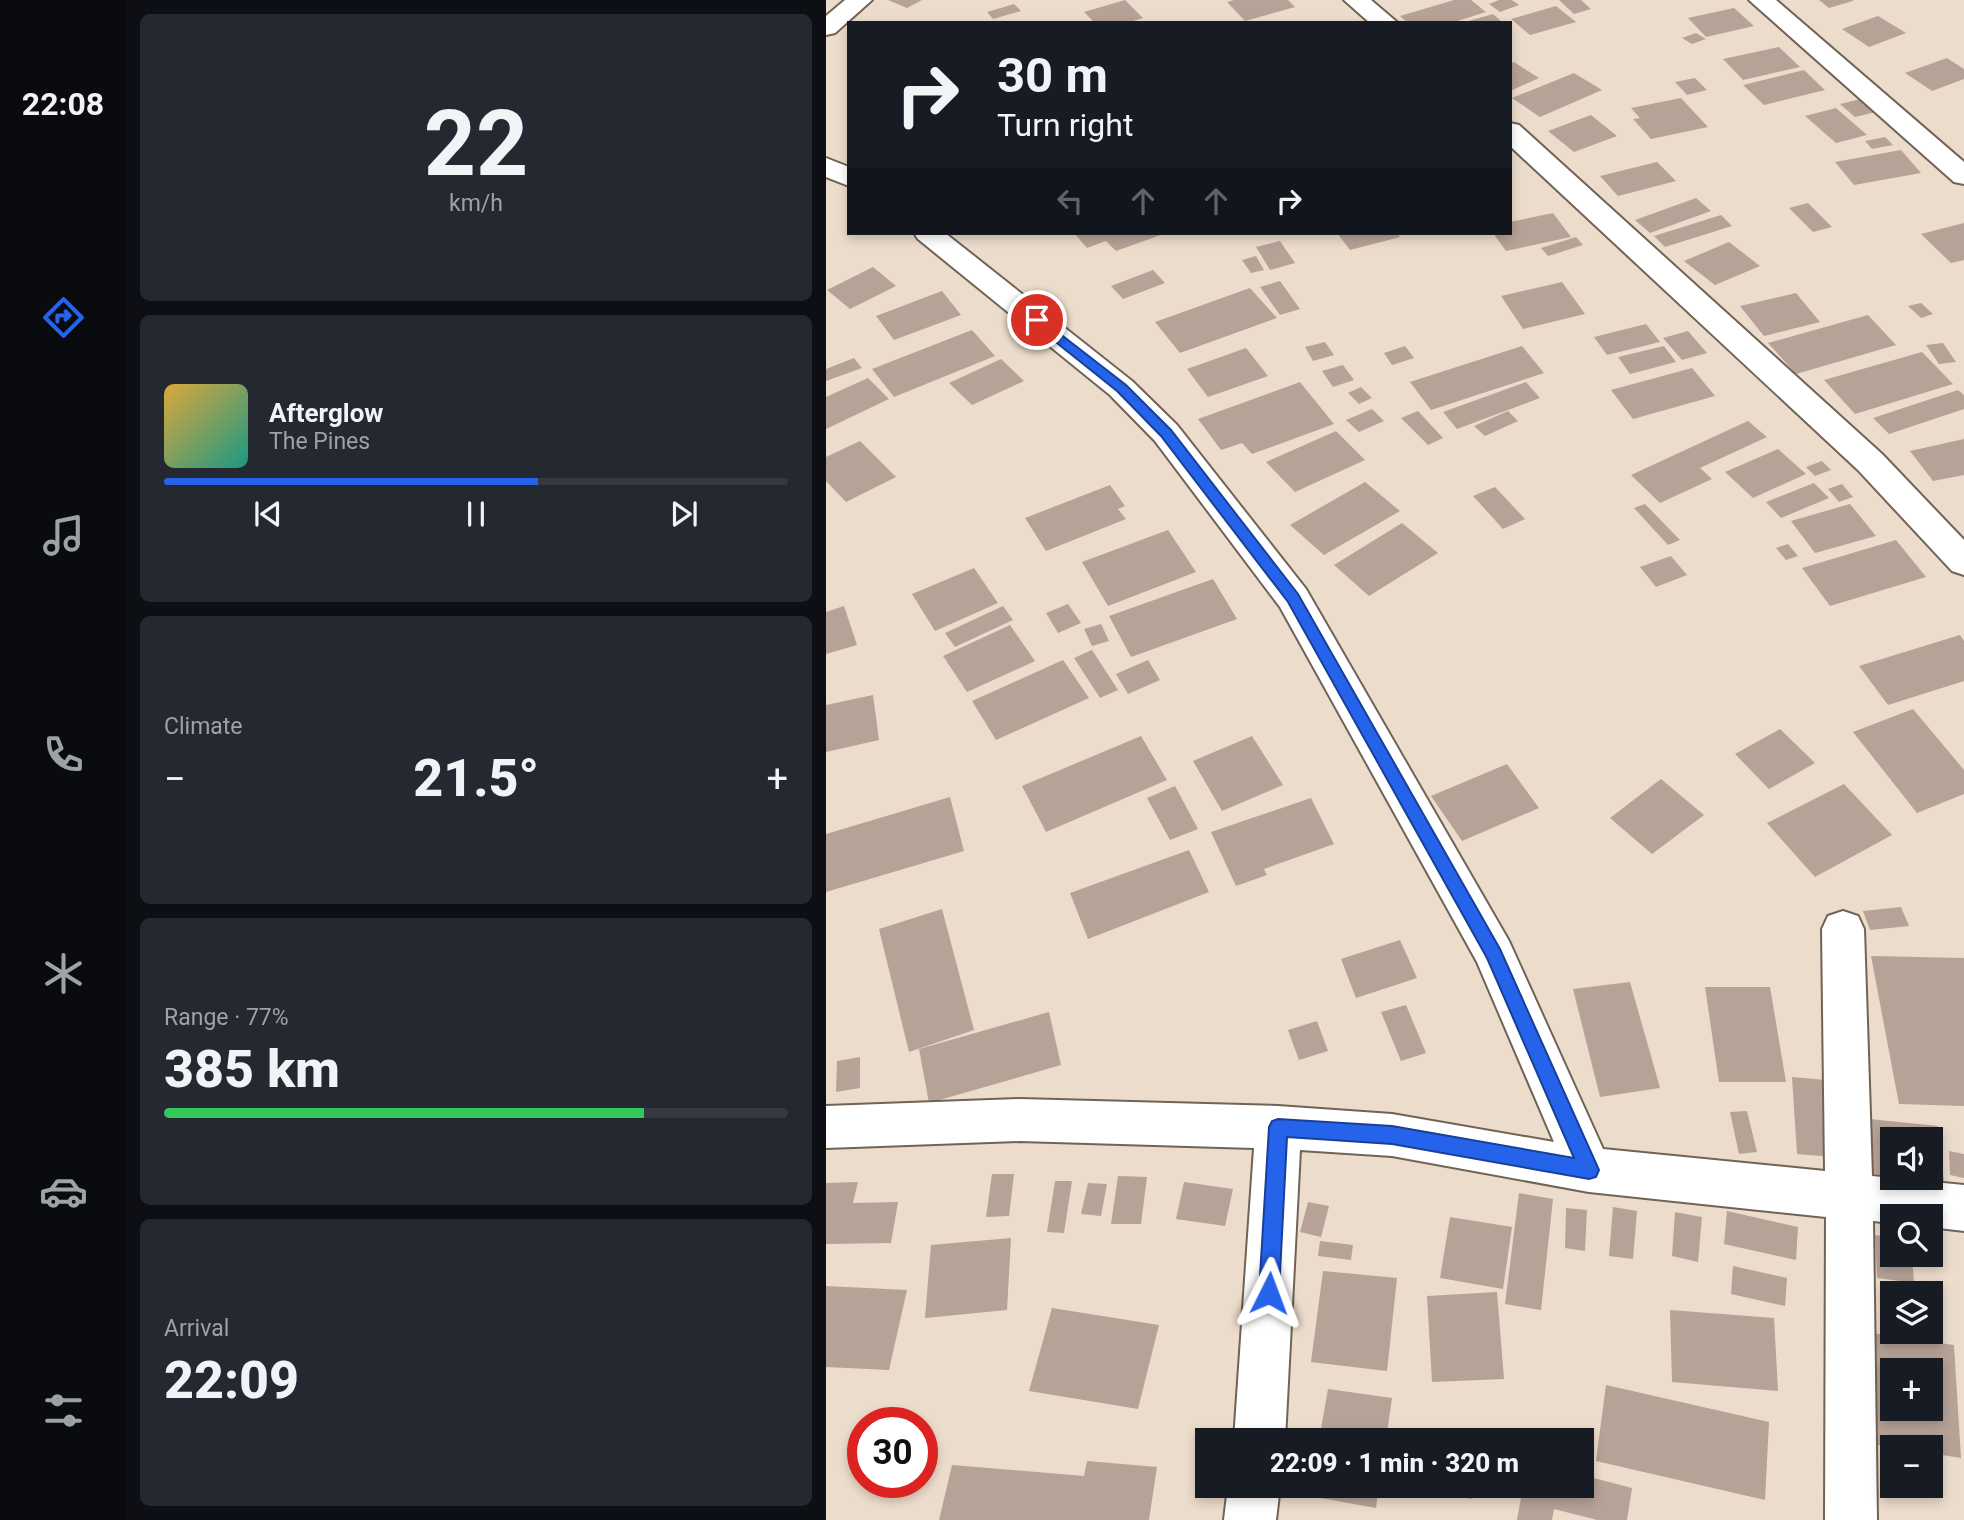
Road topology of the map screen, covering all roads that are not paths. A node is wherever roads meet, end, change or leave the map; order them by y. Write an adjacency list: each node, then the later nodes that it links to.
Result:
1 (860, 0): 5 (street)
2 (1356, 0): 4 (street)
3 (1761, 0): 8 (street)
4 (1383, 21)
5 (826, 28)
6 (1512, 133): 11 (street)
7 (826, 166): 9 (street)
8 (1964, 176)
9 (847, 177)
10 (933, 235): 15 (street)
11 (1964, 562)
12 (1843, 929): 16 (street)
13 (826, 1127): 14 (street)
14 (1278, 1127): 15 (street); 18 (street)
15 (1589, 1170): 16 (street)
16 (1849, 1198): 17 (street); 21 (street)
17 (1964, 1208)
18 (1260, 1428)
19 (1253, 1498): 20 (street)
20 (1250, 1520)
21 (1851, 1520)

